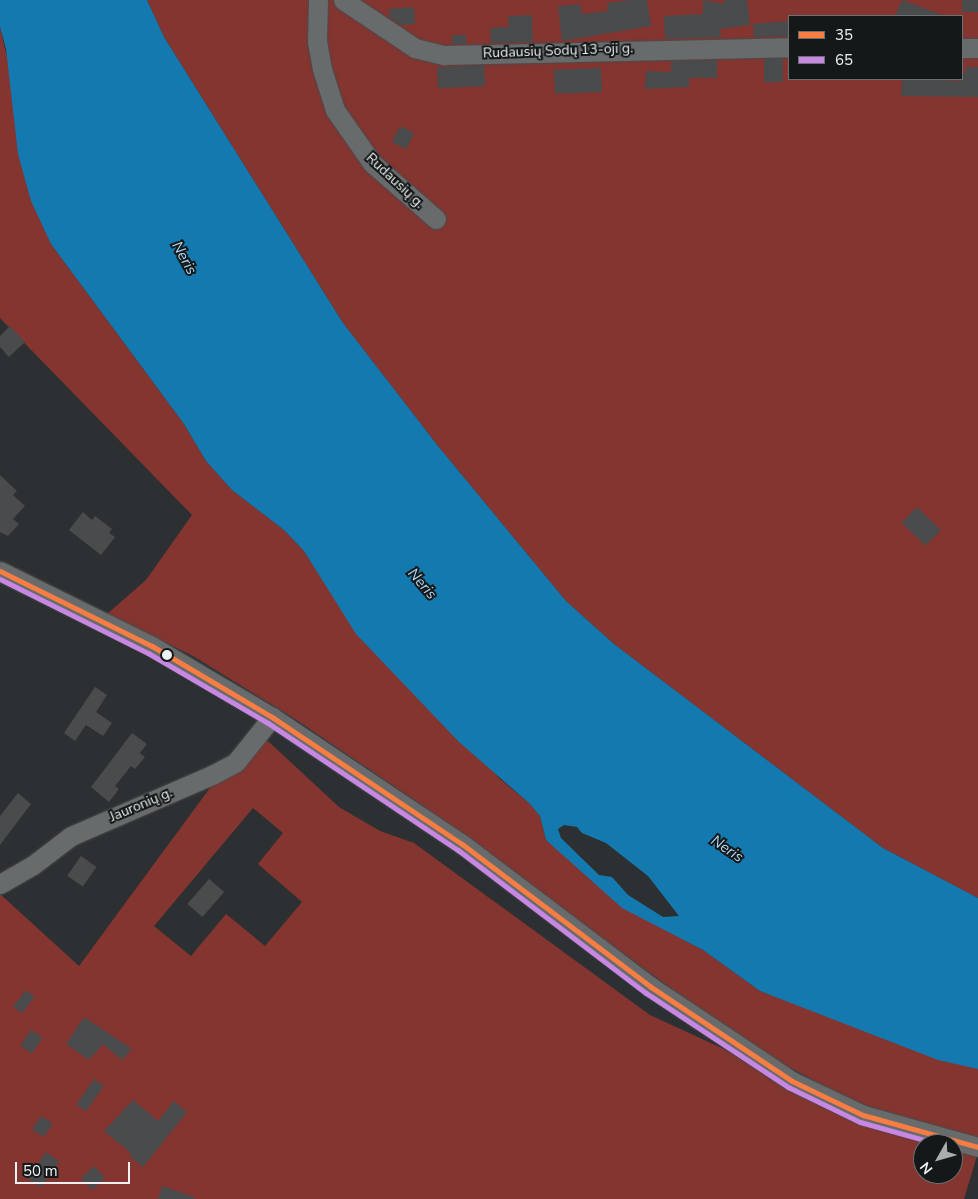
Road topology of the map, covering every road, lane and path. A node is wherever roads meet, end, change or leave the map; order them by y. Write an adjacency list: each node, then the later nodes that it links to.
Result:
1 (318, 0): 6 (street, Rudausių g.)
2 (342, 0): 3 (street, Rudausių Sodų 13-oji g.)
3 (788, 47)
4 (963, 48): 5 (street)
5 (978, 48)
6 (436, 219)
7 (0, 571): 8 (street)
8 (272, 717): 9 (street, Jauronių g.); 10 (street)
9 (0, 884)
10 (978, 1147)

